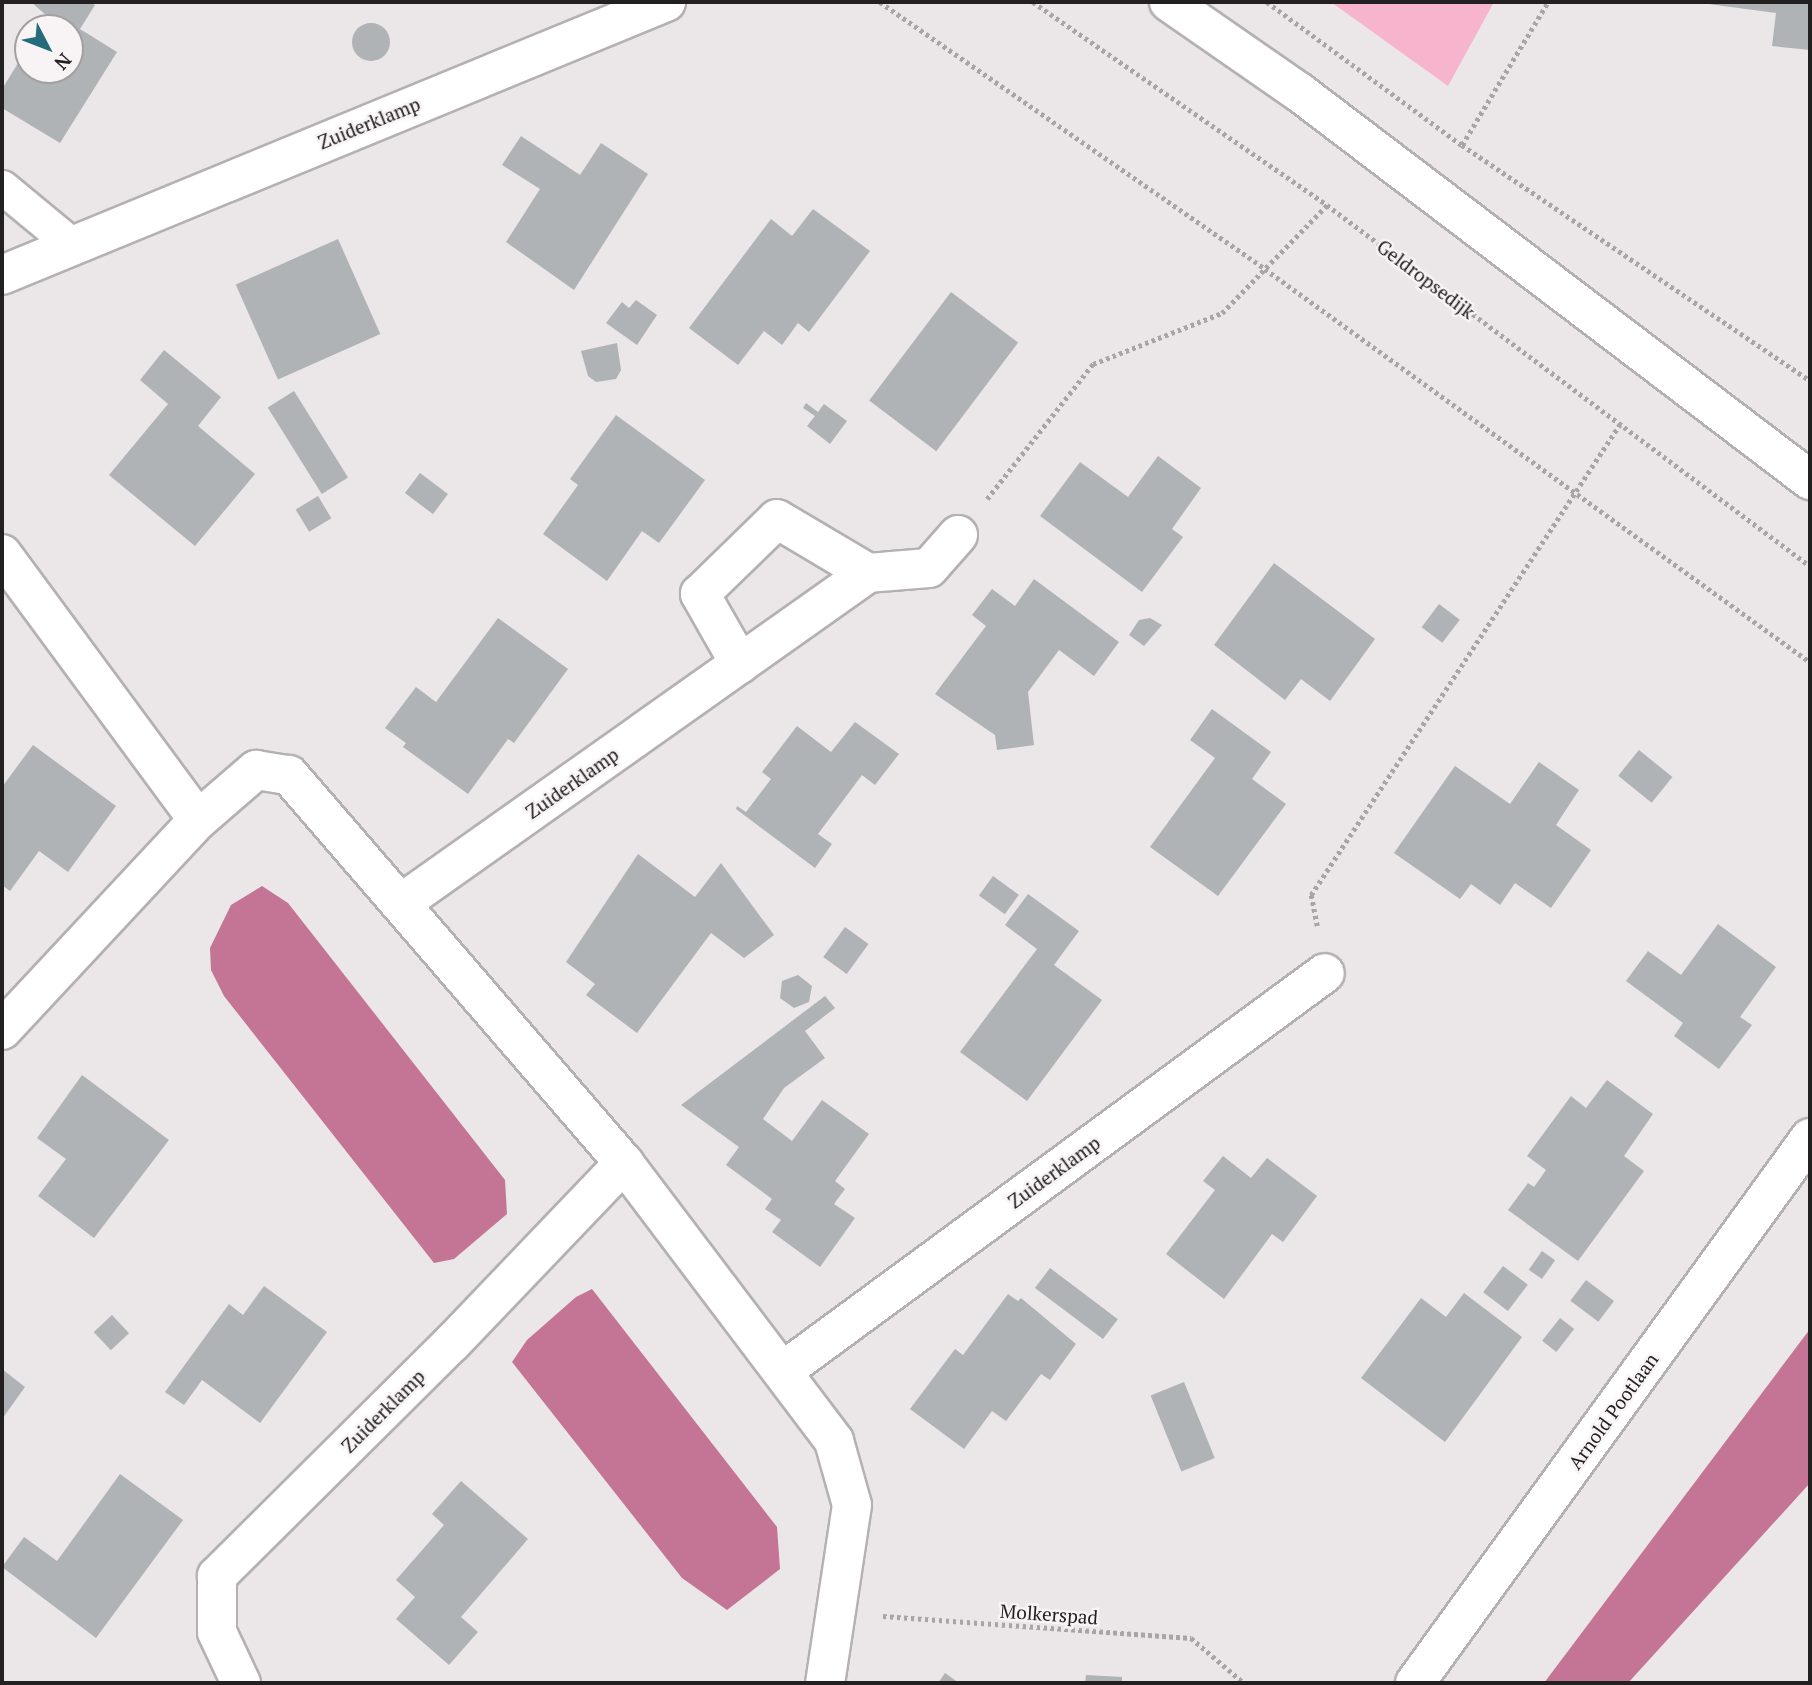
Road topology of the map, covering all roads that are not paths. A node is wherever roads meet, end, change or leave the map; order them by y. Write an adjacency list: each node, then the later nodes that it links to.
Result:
1 (666, 2): 4 (street, Zuiderklamp)
2 (1169, 2): 6 (street)
3 (2, 187): 4 (lane)
4 (72, 244): 5 (street, Zuiderklamp)
5 (2, 275)
6 (1810, 480)
7 (958, 535): 9 (street)
8 (2, 554): 11 (street)
9 (868, 573): 10 (street, Zuiderklamp); 10 (street)
10 (740, 664): 12 (street, Zuiderklamp)
11 (198, 820): 12 (street); 14 (street)
12 (404, 902): 16 (street)
13 (1325, 974): 17 (street, Zuiderklamp)
14 (2, 1030)
15 (1810, 1138): 20 (street, Arnold Pootlaan)
16 (624, 1163): 17 (street); 18 (street, Zuiderklamp)
17 (783, 1371): 19 (street)
18 (241, 1683)
19 (825, 1683)
20 (1415, 1683)

